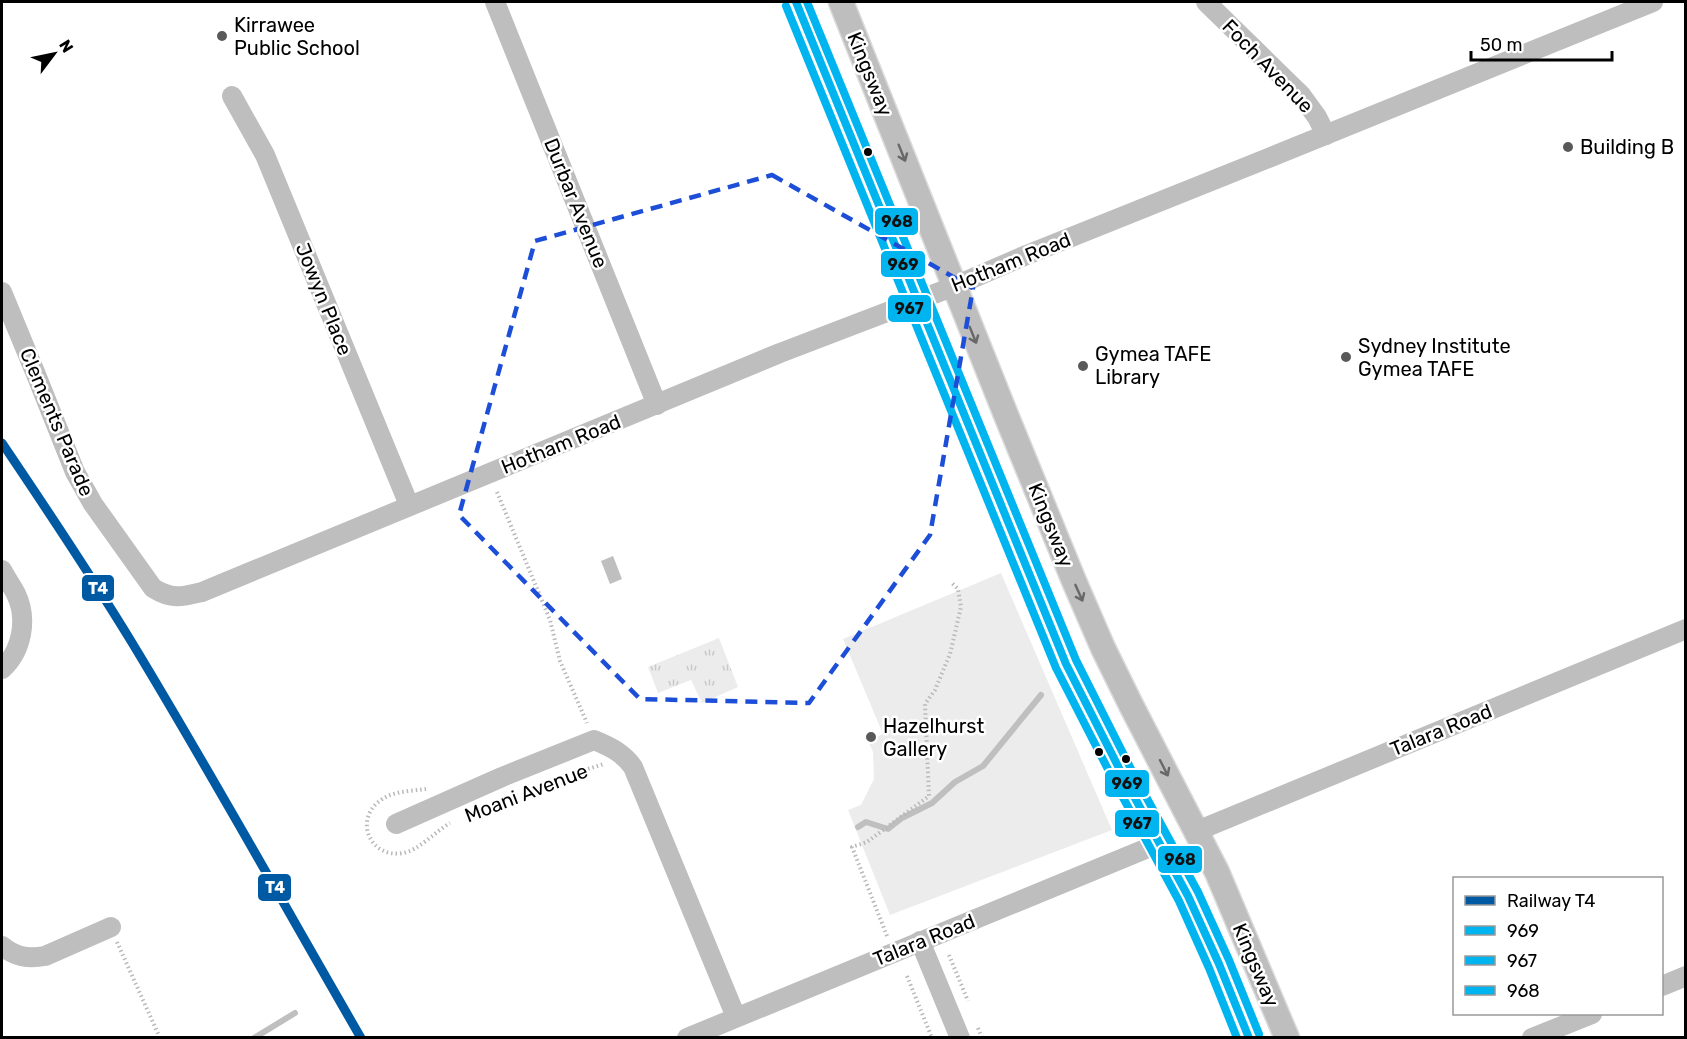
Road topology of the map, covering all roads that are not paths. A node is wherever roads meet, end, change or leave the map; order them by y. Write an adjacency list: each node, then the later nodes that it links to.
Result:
1 (495, 2): 11 (street, Durbar Avenue)
2 (796, 2): 10 (main road, Kingsway)
3 (841, 2): 8 (main road, Kingsway, one-way to 8)
4 (1206, 2): 7 (street, Foch Avenue)
5 (1652, 2): 7 (street, Hotham Road)
6 (232, 96): 12 (street, Jowyn Place)
7 (1326, 135): 8 (street, Hotham Road)
8 (955, 285): 10 (street, Hotham Road); 18 (main road, Kingsway, one-way to 18)
9 (2, 292): 14 (street, Clements Parade)
10 (917, 299): 11 (street, Hotham Road); 19 (main road, Kingsway)
11 (657, 405): 12 (street, Hotham Road)
12 (409, 505): 14 (street, Hotham Road)
13 (2, 570): 16 (street)
14 (170, 597)
15 (1684, 629): 18 (street, Talara Road)
16 (2, 669)
17 (396, 824): 26 (street, Moani Avenue)
18 (1197, 831): 30 (main road, Kingsway)
19 (1160, 843): 21 (street, Talara Road); 29 (main road, Kingsway)
20 (111, 927): 22 (street)
21 (920, 941): 26 (street, Talara Road); 28 (street)
22 (2, 946)
23 (1686, 976): 24 (street)
24 (1663, 986)
25 (1590, 1015): 31 (street)
26 (736, 1017): 27 (street, Talara Road)
27 (687, 1038)
28 (960, 1038)
29 (1249, 1038)
30 (1287, 1038)
31 (1532, 1038)

